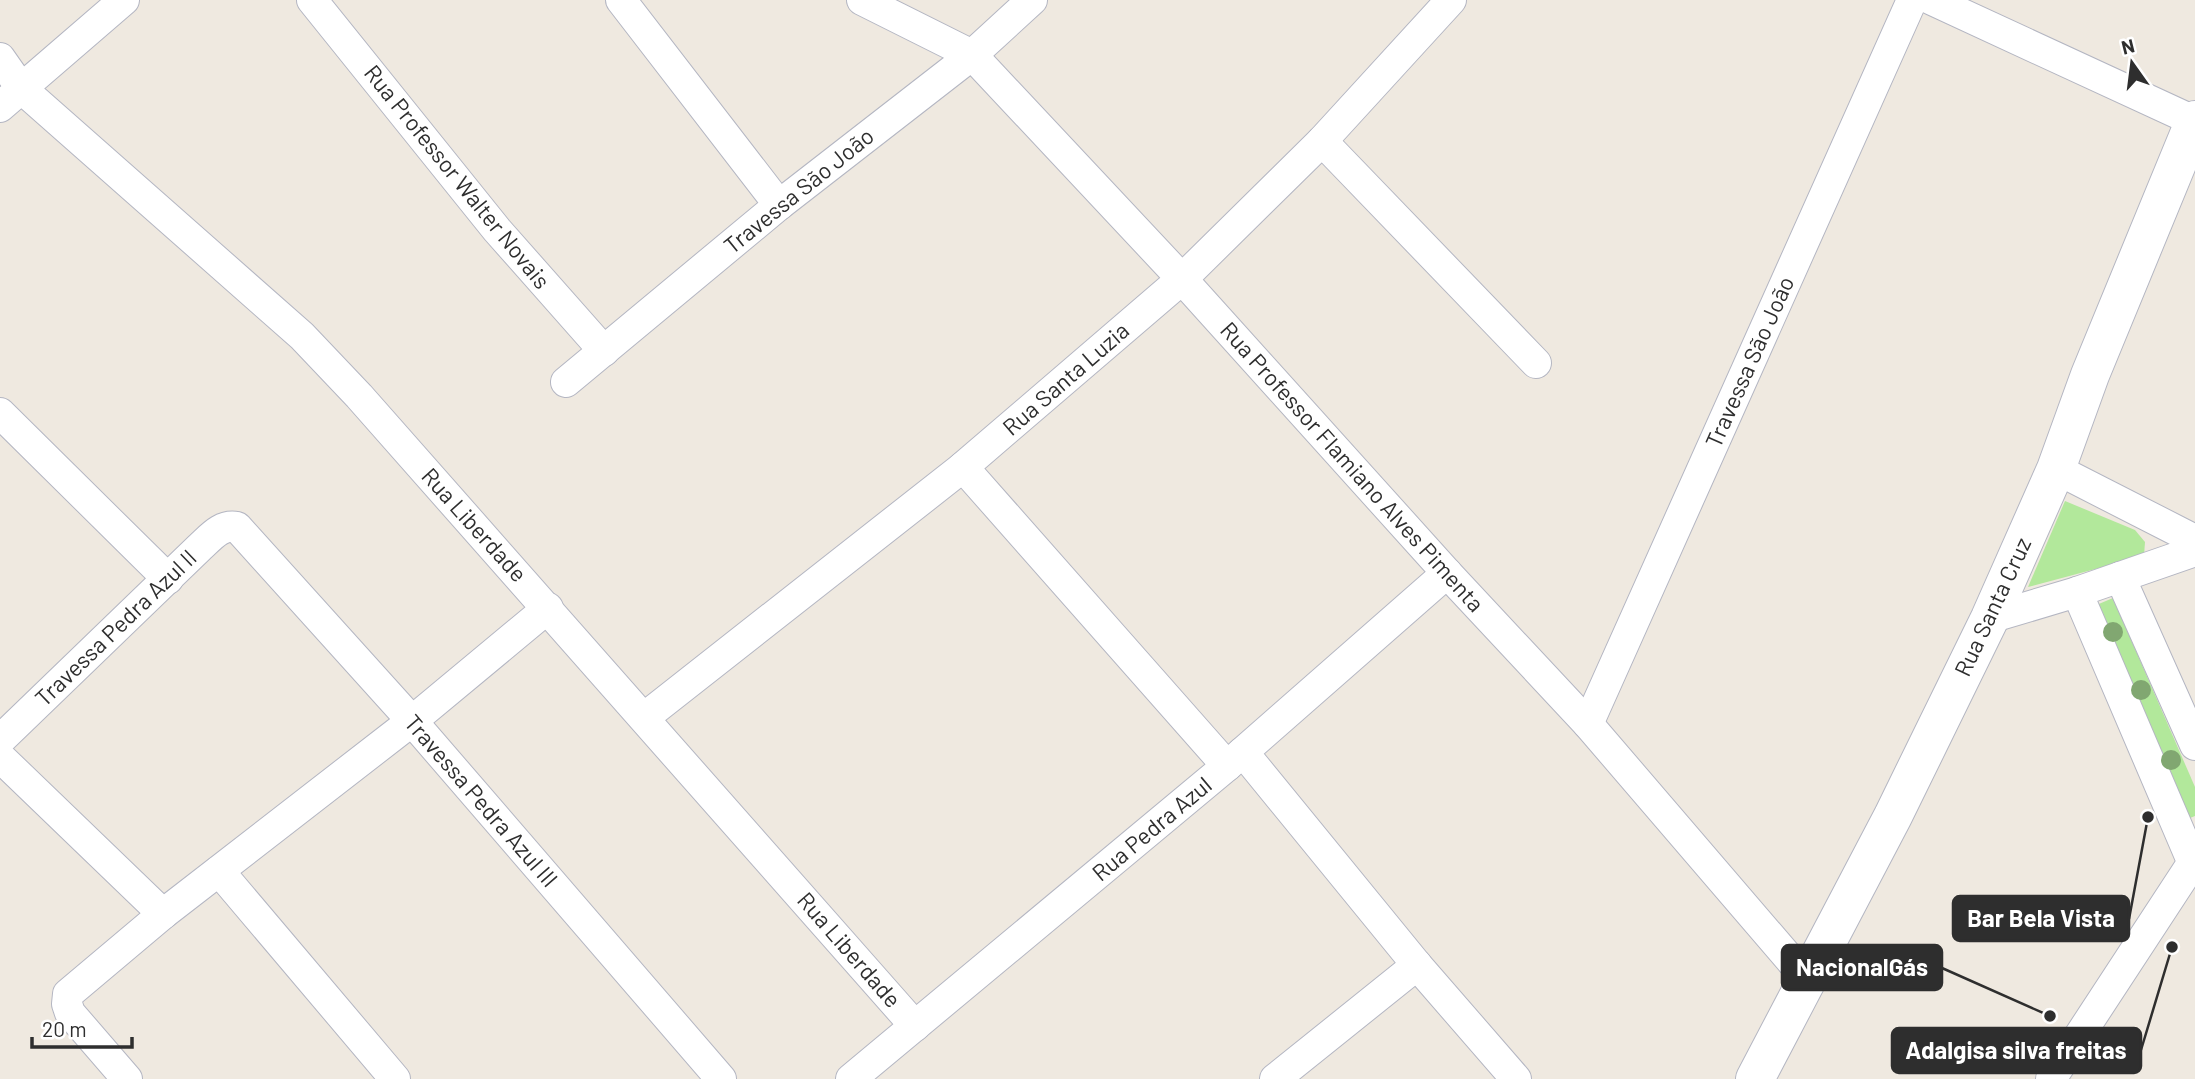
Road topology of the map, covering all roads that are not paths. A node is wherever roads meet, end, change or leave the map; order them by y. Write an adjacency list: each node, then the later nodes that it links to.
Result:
1 (124, 0): 11 (street)
2 (313, 0): 16 (street, Rua Professor Walter Novais)
3 (621, 0): 14 (street)
4 (862, 0): 9 (street, Rua Professor Flamiano Alves Pimenta)
5 (1032, 0): 9 (street, Travessa São João)
6 (1451, 0): 13 (street, Rua Santa Luzia)
7 (1912, 0): 33 (street, Travessa São João)
8 (1932, 0): 12 (street)
9 (972, 55): 14 (street, Travessa São João); 15 (street, Rua Professor Flamiano Alves Pimenta)
10 (0, 58): 11 (street, Rua Liberdade)
11 (10, 97): 29 (street, Rua Liberdade)
12 (2195, 119): 21 (main road, Rua Santa Cruz)
13 (1322, 141): 15 (street, Rua Santa Luzia); 17 (street)
14 (779, 205): 16 (street, Travessa São João)
15 (1182, 279): 20 (street, Rua Santa Luzia); 25 (street, Rua Professor Flamiano Alves Pimenta)
16 (604, 351): 18 (street, Travessa São João)
17 (1536, 363)
18 (566, 382)
19 (0, 413): 27 (street)
20 (964, 467): 31 (street, Rua Santa Luzia); 37 (street)
21 (2056, 469): 23 (street); 30 (main road, Rua Santa Cruz)
22 (237, 527): 27 (street, Travessa Pedra Azul II); 32 (street, Travessa Pedra Azul III)
23 (2195, 540)
24 (2195, 551): 26 (street)
25 (1447, 573): 33 (street, Rua Professor Flamiano Alves Pimenta); 37 (street, Rua Pedra Azul)
26 (2120, 577): 28 (street); 35 (street)
27 (168, 579): 34 (street, Travessa Pedra Azul II)
28 (2077, 592): 30 (street); 38 (street)
29 (548, 608): 31 (street, Rua Liberdade); 32 (street)
30 (1990, 618): 42 (main road, Rua Santa Cruz)
31 (645, 717): 43 (street, Rua Liberdade)
32 (412, 721): 39 (street); 46 (street, Travessa Pedra Azul III)
33 (1588, 724): 42 (street, Rua Professor Flamiano Alves Pimenta)
34 (0, 740)
35 (2195, 745)
36 (0, 757): 40 (street)
37 (1235, 759): 41 (street); 43 (street, Rua Pedra Azul)
38 (2194, 863): 51 (street)
39 (219, 871): 40 (street); 45 (street)
40 (163, 914): 44 (street)
41 (1418, 965): 48 (street); 49 (street)
42 (1806, 978): 50 (main road, Rua Santa Cruz)
43 (915, 1026): 47 (street, Rua Pedra Azul)
44 (127, 1079)
45 (395, 1079)
46 (722, 1079)
47 (851, 1079)
48 (1275, 1079)
49 (1516, 1079)
50 (1755, 1079)
51 (2051, 1079)

